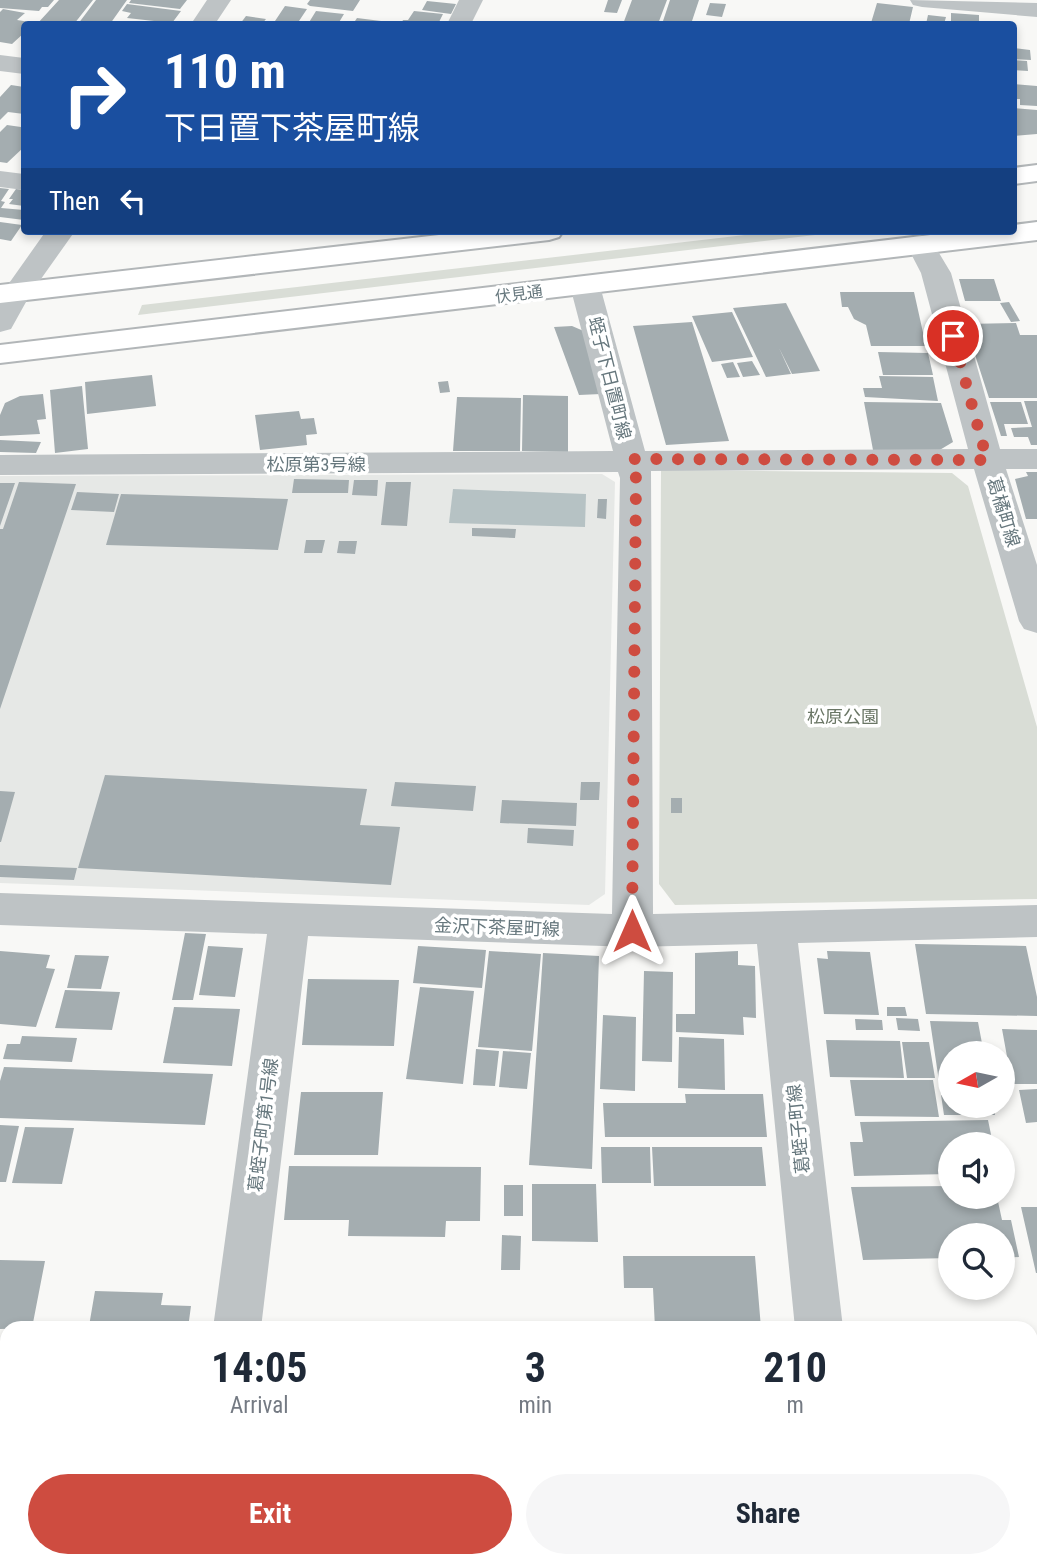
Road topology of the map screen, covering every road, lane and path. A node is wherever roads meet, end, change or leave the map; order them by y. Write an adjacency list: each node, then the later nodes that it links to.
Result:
1 (219, 0): 5 (street)
2 (471, 0): 6 (street)
3 (922, 0): 4 (street)
4 (1037, 10)
5 (204, 21)
6 (460, 21)
7 (0, 63): 8 (street)
8 (21, 66)
9 (1037, 173): 10 (highway)
10 (1017, 176)
11 (0, 179): 12 (street)
12 (21, 182)
13 (1037, 231): 14 (highway, 伏見通)
14 (1017, 233)
15 (58, 235): 20 (street)
16 (514, 235): 20 (highway)
17 (1001, 235): 18 (highway, 伏見通)
18 (920, 244): 19 (highway, 伏見通); 25 (street, 葛橘町線)
19 (585, 286): 22 (highway, 伏見通); 23 (street, 蛭子下日置町線)
20 (9, 293): 21 (street)
21 (0, 323)
22 (0, 354)
23 (632, 459): 25 (street, 松原第3号線); 26 (street, 松原第3号線); 32 (street, 蛭子下日置町線)
24 (1037, 459): 25 (street, 松原第3号線)
25 (987, 460): 27 (street, 葛橘町線)
26 (0, 465)
27 (1037, 621)
28 (0, 909): 29 (street, 金沢下茶屋町線)
29 (289, 921): 32 (street, 金沢下茶屋町線); 33 (street, 葛蛭子町第1号線)
30 (1037, 921): 31 (street, 金沢下茶屋町線)
31 (776, 929): 32 (street, 金沢下茶屋町線); 34 (street, 葛蛭子町線)
32 (632, 931)
33 (238, 1321)
34 (819, 1321)

